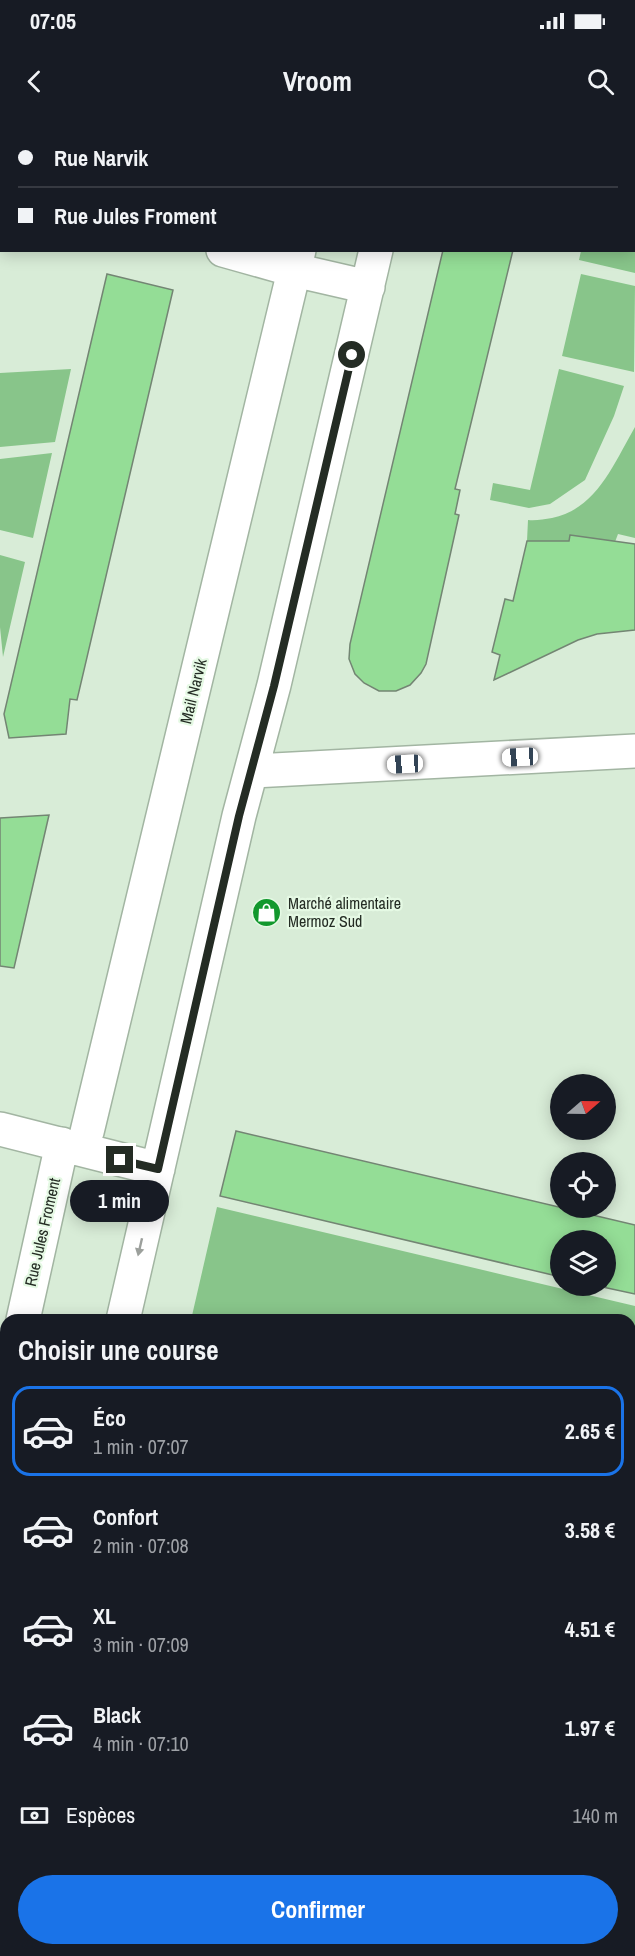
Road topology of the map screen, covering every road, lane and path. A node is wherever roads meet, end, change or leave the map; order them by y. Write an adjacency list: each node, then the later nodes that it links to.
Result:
1 (239, 252): 3 (street)
2 (376, 252): 4 (street)
3 (297, 260): 4 (street); 8 (street, Mail Narvik)
4 (368, 287): 6 (street)
5 (635, 751): 6 (street)
6 (253, 771): 9 (street)
7 (0, 1129): 8 (street)
8 (75, 1138): 9 (street); 10 (street, Rue Jules Froment)
9 (158, 1169): 11 (street, one-way to 11)
10 (25, 1314)
11 (124, 1314)

